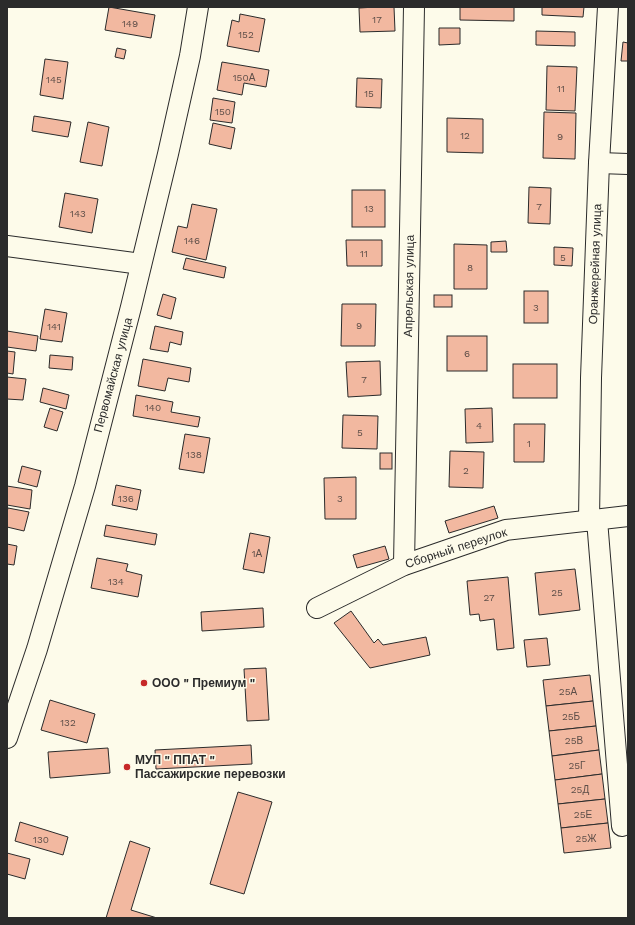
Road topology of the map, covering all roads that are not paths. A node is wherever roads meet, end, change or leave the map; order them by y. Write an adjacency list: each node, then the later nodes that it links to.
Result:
1 (198, 7): 7 (street, Первомайская улица)
2 (414, 7): 10 (street, Апрельская улица)
3 (608, 7): 4 (street, Оранжерейная улица)
4 (598, 163): 5 (street); 9 (street, Оранжерейная улица)
5 (628, 164)
6 (7, 246): 7 (street)
7 (141, 264): 12 (street, Первомайская улица)
8 (628, 516): 9 (street, Сборный переулок)
9 (593, 520): 10 (street, Сборный переулок); 13 (street, Оранжерейная улица)
10 (404, 565): 11 (street, Сборный переулок)
11 (317, 608)
12 (7, 738)
13 (622, 826)

